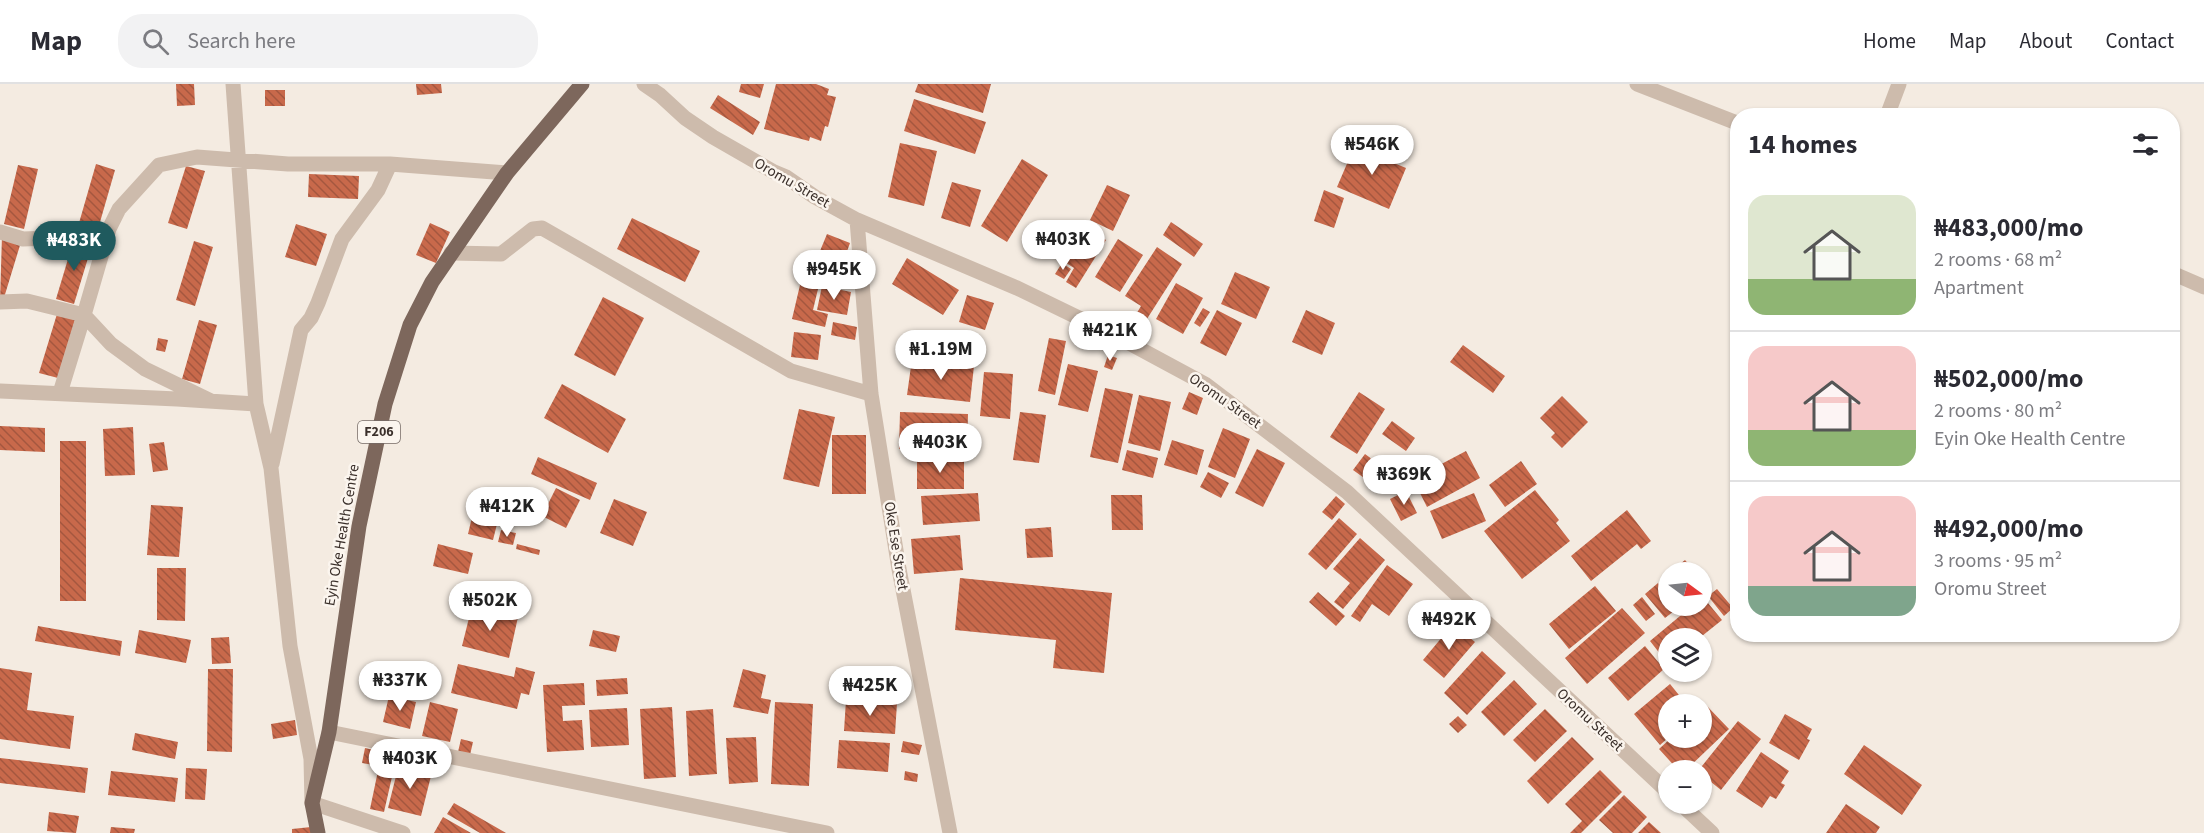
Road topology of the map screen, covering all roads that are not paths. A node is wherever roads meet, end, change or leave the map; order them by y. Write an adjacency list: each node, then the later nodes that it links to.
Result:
1 (233, 84): 8 (street)
2 (582, 84): 10 (main road, Eyin Oke Health Centre / F206)
3 (644, 84): 11 (street, Oromu Street)
4 (1637, 84): 7 (street)
5 (1899, 84): 6 (street)
6 (1890, 108)
7 (1730, 120)
8 (240, 161): 9 (street); 12 (street); 23 (street)
9 (390, 164): 10 (street); 24 (street)
10 (507, 173): 14 (main road, Eyin Oke Health Centre / F206)
11 (857, 220): 21 (street, Oke Ese Street); 26 (street, Oromu Street)
12 (109, 229): 13 (street); 18 (street)
13 (0, 232)
14 (451, 253): 21 (street); 25 (main road, Eyin Oke Health Centre / F206)
15 (2180, 276): 16 (street)
16 (2204, 287)
17 (0, 302): 18 (street)
18 (84, 315): 20 (street); 22 (street)
19 (0, 391): 20 (street)
20 (60, 393): 22 (street)
21 (872, 394): 32 (street, Oke Ese Street)
22 (210, 401): 23 (street)
23 (256, 405): 24 (street)
24 (271, 468): 27 (street)
25 (329, 732): 27 (main road, Eyin Oke Health Centre / F206); 31 (street)
26 (1658, 783)
27 (312, 803): 29 (main road, Eyin Oke Health Centre / F206); 30 (street)
28 (1692, 814): 33 (street)
29 (318, 833)
30 (403, 833)
31 (827, 833)
32 (950, 833)
33 (1712, 833)

